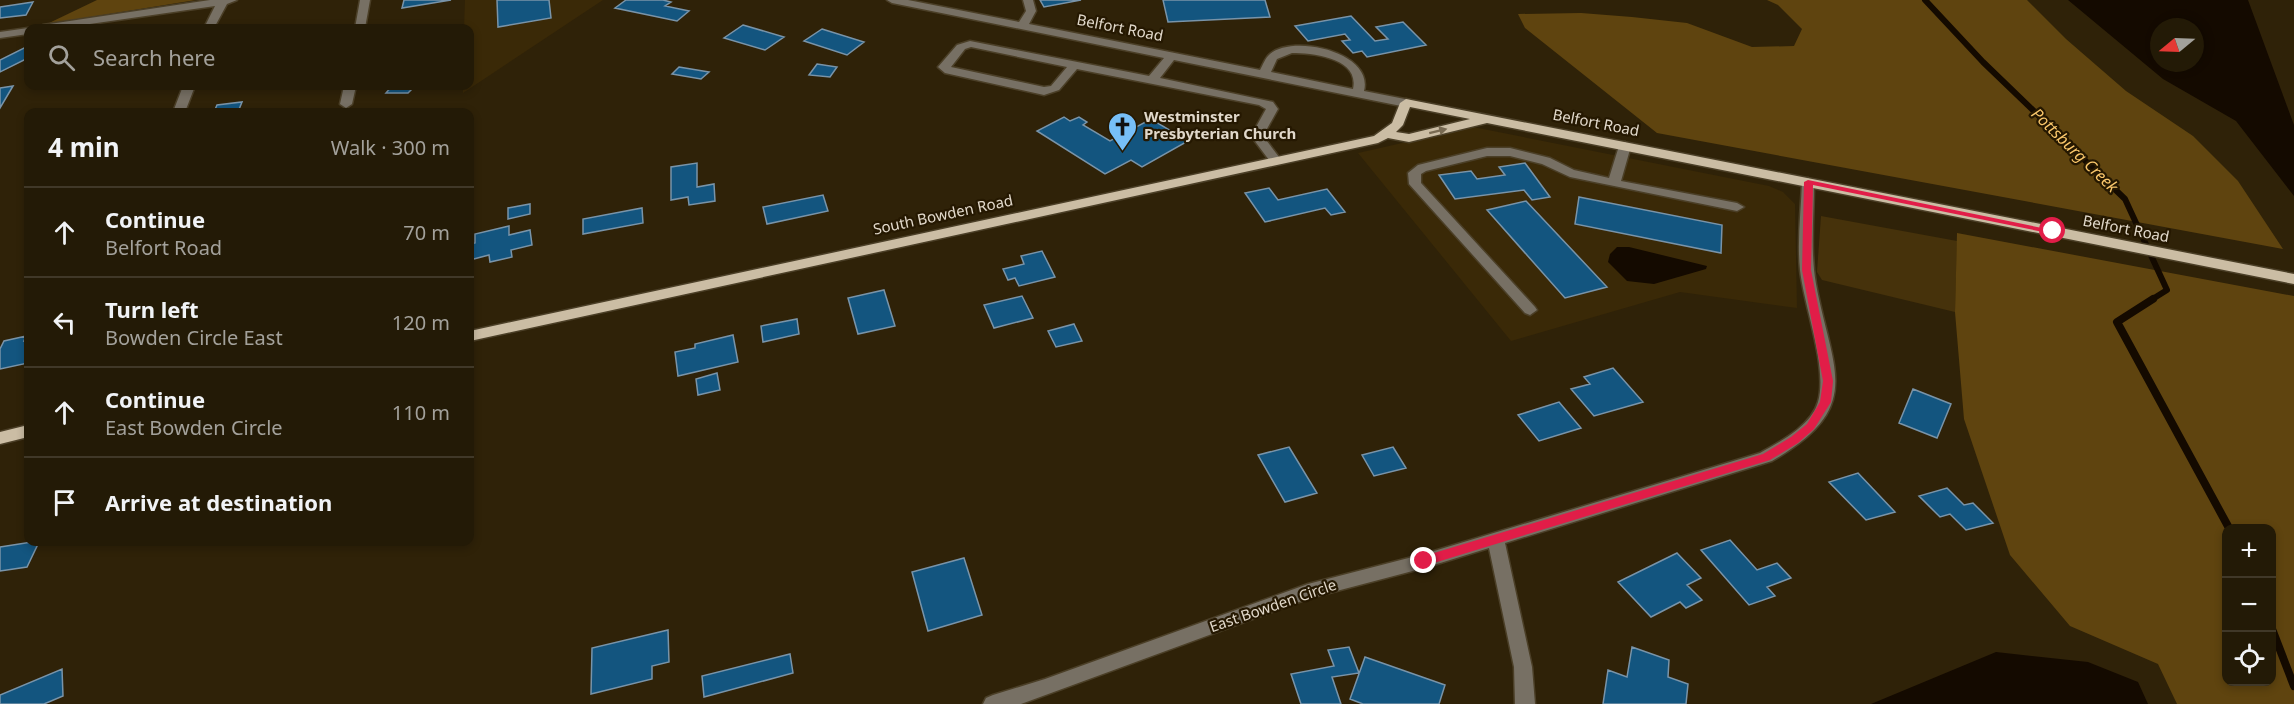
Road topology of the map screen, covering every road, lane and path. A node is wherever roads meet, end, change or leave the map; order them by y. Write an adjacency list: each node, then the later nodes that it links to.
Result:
1 (365, 0): 8 (street)
2 (892, 0): 5 (street, Belfort Road)
3 (1028, 0): 9 (street)
4 (228, 1): 6 (street); 7 (street)
5 (910, 2): 9 (street, Belfort Road)
6 (70, 24)
7 (213, 24)
8 (361, 24)
9 (1022, 26): 12 (street, Belfort Road)
10 (24, 32): 11 (street)
11 (0, 35)
12 (1171, 56): 14 (street, Belfort Road); 15 (street)
13 (1075, 64): 13 (street); 15 (street)
14 (1264, 74): 18 (street, Belfort Road); 18 (street)
15 (1152, 80): 25 (street)
16 (187, 90): 21 (street)
17 (349, 90): 20 (street)
18 (1358, 93): 19 (street, Belfort Road)
19 (1406, 103): 22 (main road, Belfort Road); 23 (main road)
20 (346, 104)
21 (181, 108)
22 (1488, 119): 23 (main road, one-way to 22); 24 (main road, Belfort Road)
23 (1387, 134): 25 (main road, South Bowden Road)
24 (1625, 146): 26 (main road, Belfort Road); 27 (street)
25 (1276, 161): 31 (main road, South Bowden Road)
26 (1808, 182): 29 (main road, Belfort Road); 34 (street, East Bowden Circle)
27 (1614, 183): 28 (street); 30 (street)
28 (1737, 207)
29 (2294, 279)
30 (1530, 310)
31 (474, 335)
32 (24, 432): 33 (main road)
33 (0, 438)
34 (1496, 540): 35 (street, East Bowden Circle); 36 (street)
35 (993, 704)
36 (1525, 704)

